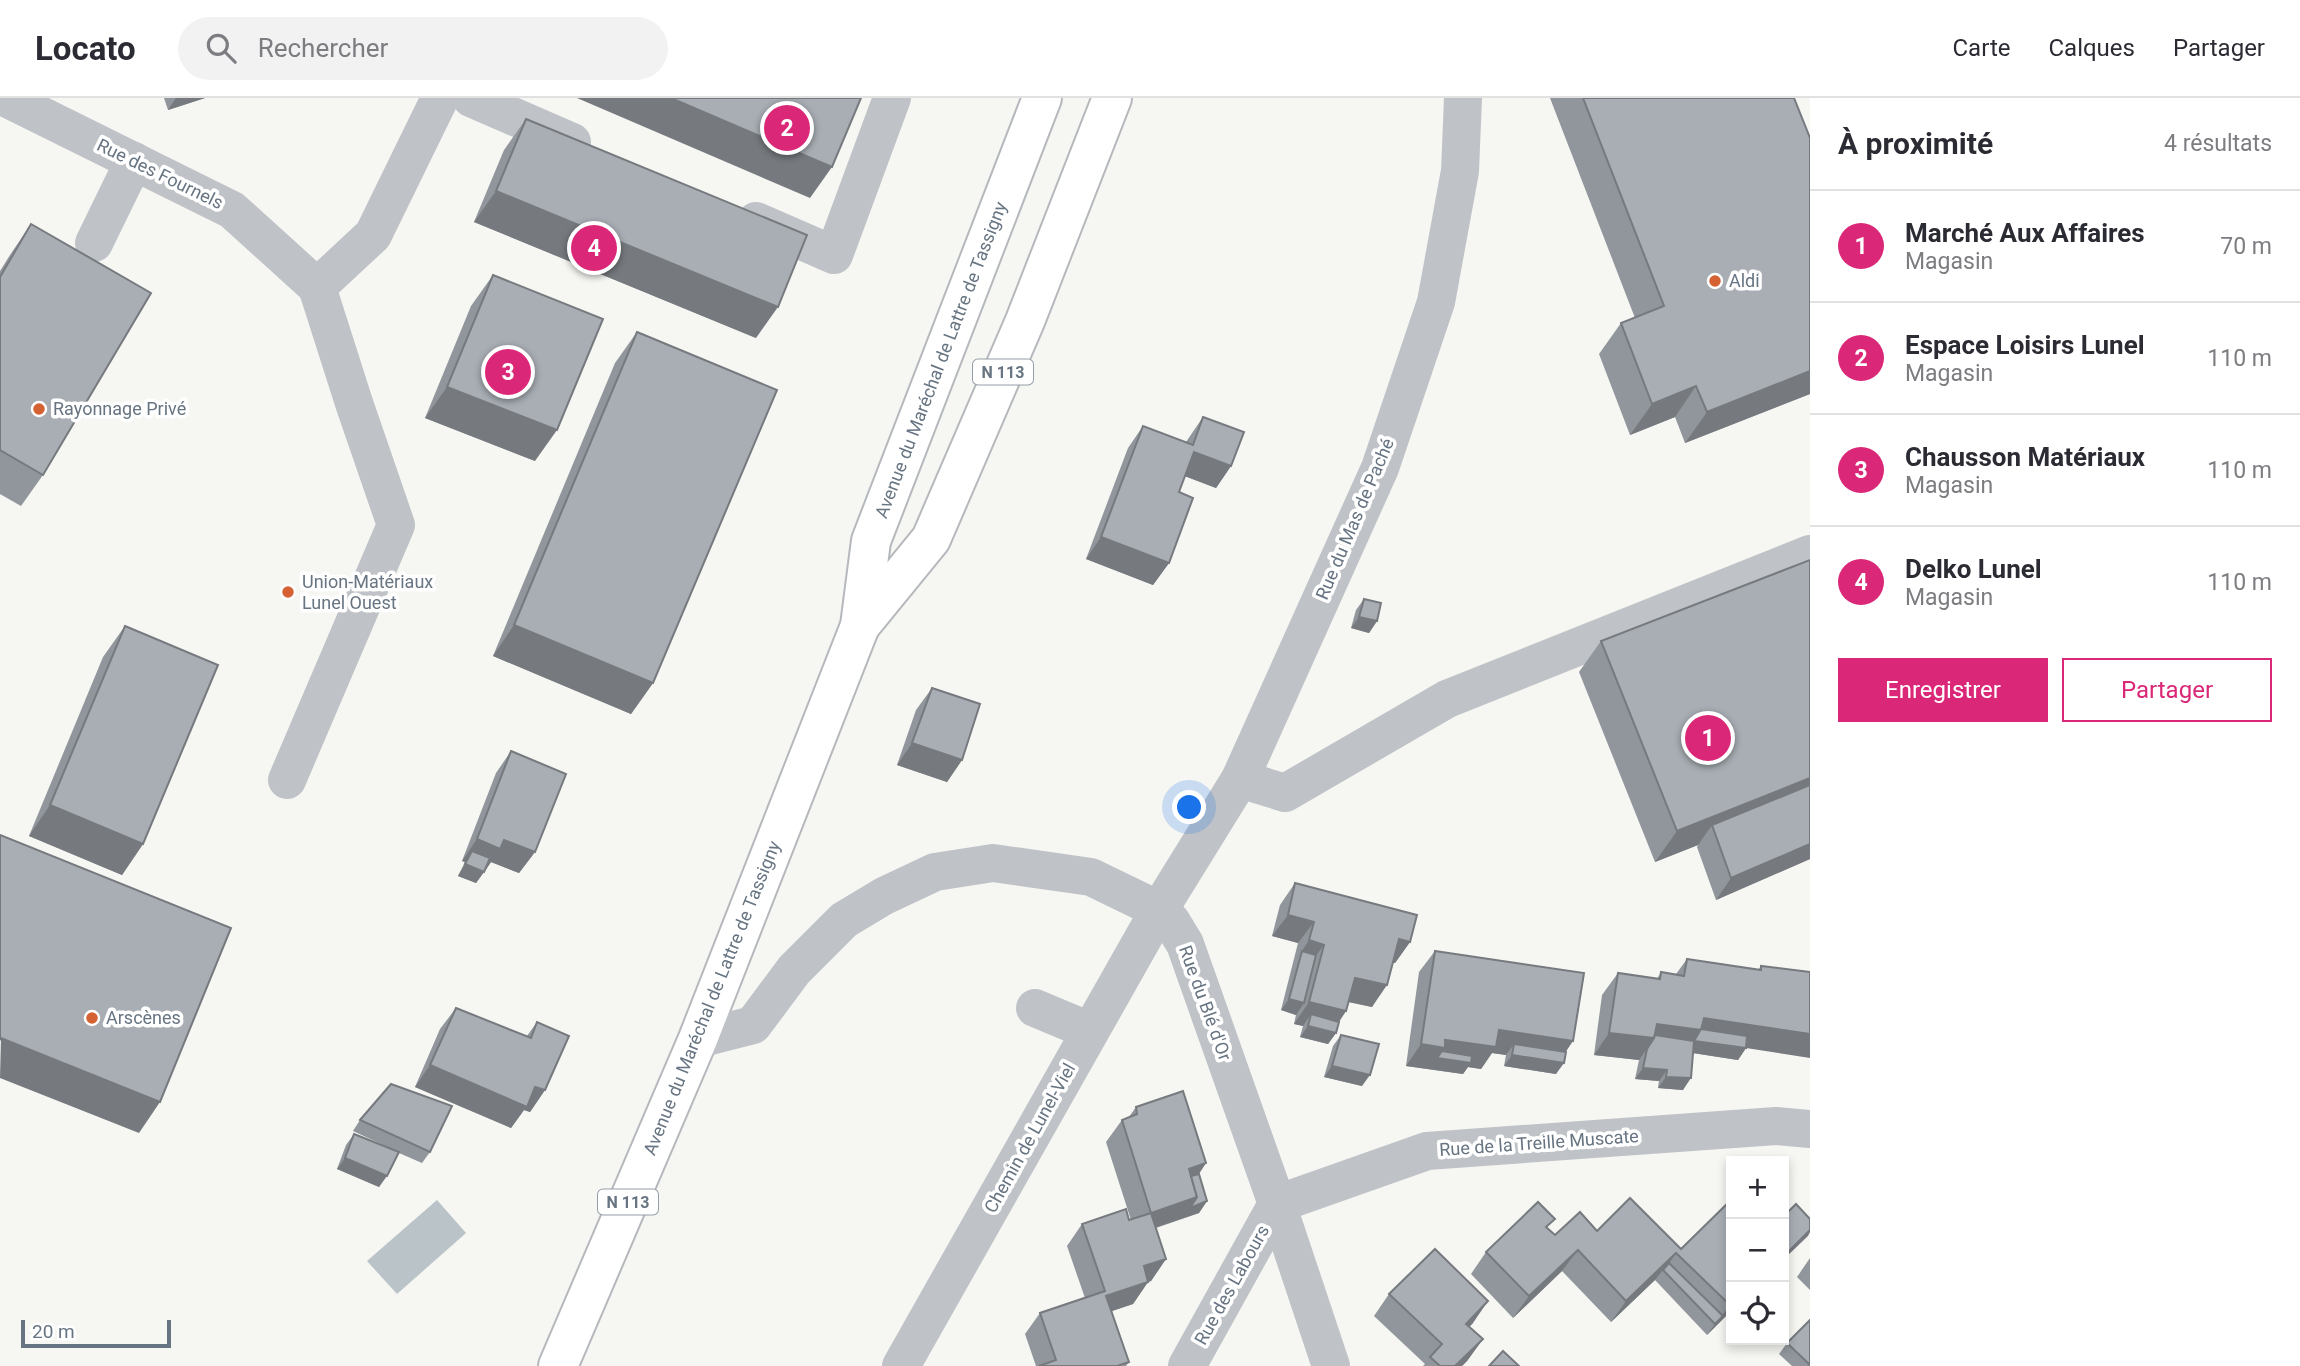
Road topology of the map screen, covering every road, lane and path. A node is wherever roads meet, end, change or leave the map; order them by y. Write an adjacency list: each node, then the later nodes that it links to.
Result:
1 (6, 98): 9 (street, Rue des Fournels)
2 (439, 98): 12 (street)
3 (471, 98): 8 (street)
4 (892, 98): 10 (street)
5 (1041, 98): 14 (main road, Avenue du Maréchal de Lattre de Tassigny / N 113)
6 (1112, 98): 14 (main road, Avenue du Maréchal de Lattre de Tassigny / N 113)
7 (1463, 98): 15 (street, Rue du Mas de Paché)
8 (608, 158)
9 (134, 161): 11 (street); 12 (street, Rue des Fournels)
10 (721, 206)
11 (94, 243)
12 (317, 287): 16 (street)
13 (1810, 554): 15 (street)
14 (860, 626): 20 (main road, Avenue du Maréchal de Lattre de Tassigny / N 113)
15 (1240, 779): 17 (street, Rue du Mas de Paché)
16 (287, 780)
17 (1159, 910): 19 (street, Chemin de Lunel-Viel); 20 (street, Rue du Blé d'Or); 22 (street, Rue du Blé d'Or)
18 (1035, 1008): 19 (street)
19 (1090, 1031): 24 (street, Chemin de Lunel-Viel)
20 (698, 1039): 23 (main road, Avenue du Maréchal de Lattre de Tassigny / N 113)
21 (1810, 1129): 22 (street, Rue de la Treille Muscate)
22 (1277, 1204): 25 (street, Rue des Labours); 26 (street, Rue du Blé d'Or)
23 (558, 1366)
24 (901, 1366)
25 (1187, 1366)
26 (1331, 1366)

